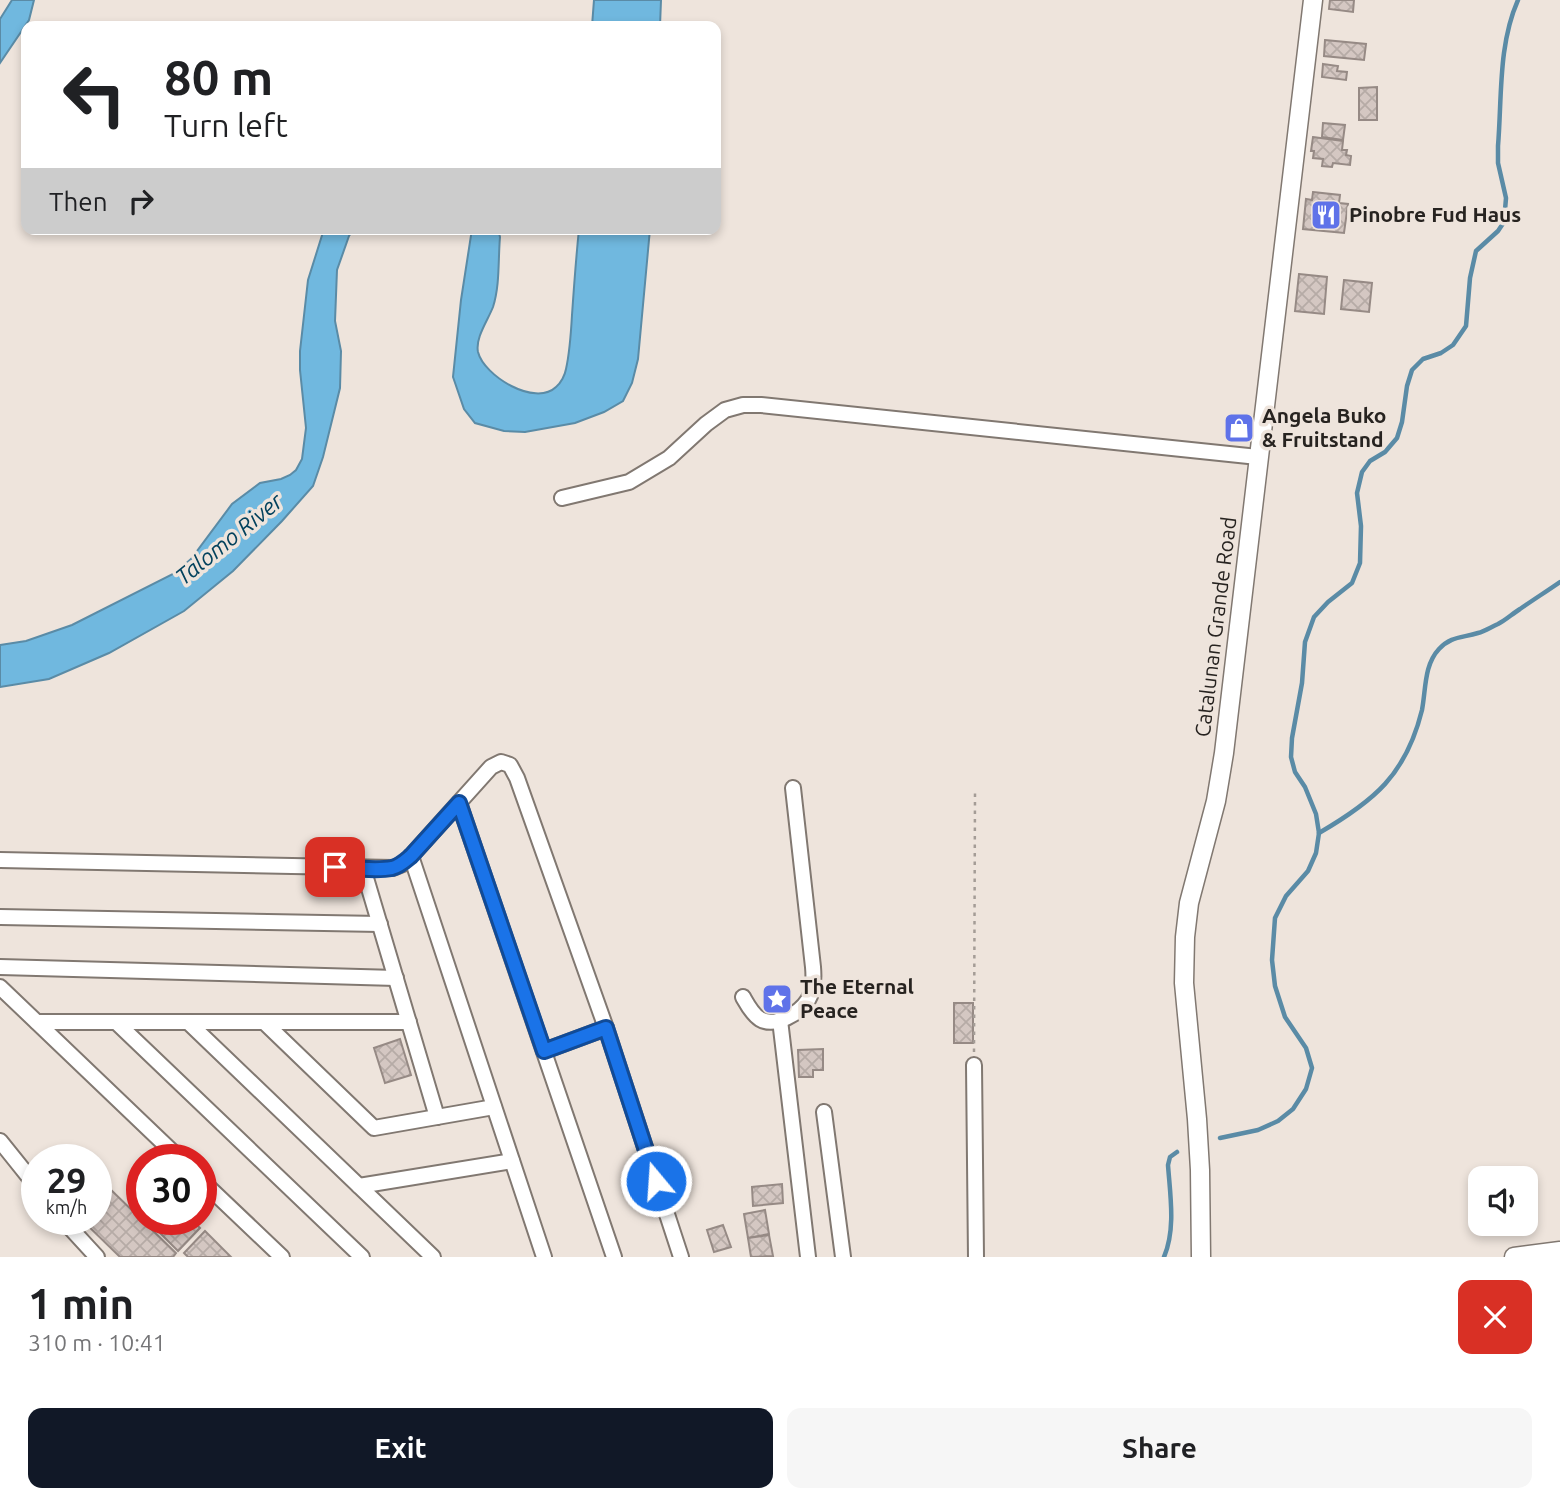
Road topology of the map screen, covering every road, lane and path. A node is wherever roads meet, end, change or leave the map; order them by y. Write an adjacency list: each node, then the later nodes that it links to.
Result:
1 (1314, 0): 2 (main road, Catalunan Grande Road)
2 (1258, 457): 3 (street); 46 (main road, Catalunan Grande Road)
3 (562, 498)
4 (793, 788): 16 (street)
5 (975, 793): 24 (path)
6 (459, 803): 7 (street); 22 (street); 23 (street)
7 (411, 856): 9 (street); 25 (street)
8 (0, 860): 9 (street)
9 (363, 868): 11 (street)
10 (0, 917): 11 (street)
11 (380, 924): 13 (street)
12 (0, 967): 13 (street)
13 (396, 978): 20 (street)
14 (0, 988): 21 (street)
15 (743, 997): 16 (street)
16 (780, 1020): 43 (street)
17 (116, 1022): 18 (street); 21 (street); 38 (street)
18 (188, 1022): 19 (street); 32 (street)
19 (264, 1022): 20 (street); 27 (street)
20 (409, 1022): 27 (street)
21 (37, 1023): 29 (street)
22 (606, 1028): 23 (street); 42 (street)
23 (544, 1051): 41 (street)
24 (974, 1065): 45 (street)
25 (494, 1107): 27 (street); 30 (street)
26 (824, 1112): 44 (street)
27 (437, 1117)
28 (0, 1141): 31 (street)
29 (164, 1144)
30 (512, 1161): 32 (street); 40 (street)
31 (21, 1167)
32 (359, 1186): 39 (street)
33 (217, 1195): 37 (street)
34 (77, 1235): 36 (street)
35 (1560, 1251): 47 (main road)
36 (97, 1257)
37 (282, 1257)
38 (362, 1257)
39 (433, 1257)
40 (544, 1257)
41 (614, 1257)
42 (681, 1257)
43 (808, 1257)
44 (843, 1257)
45 (976, 1257)
46 (1201, 1257)
47 (1514, 1257)

